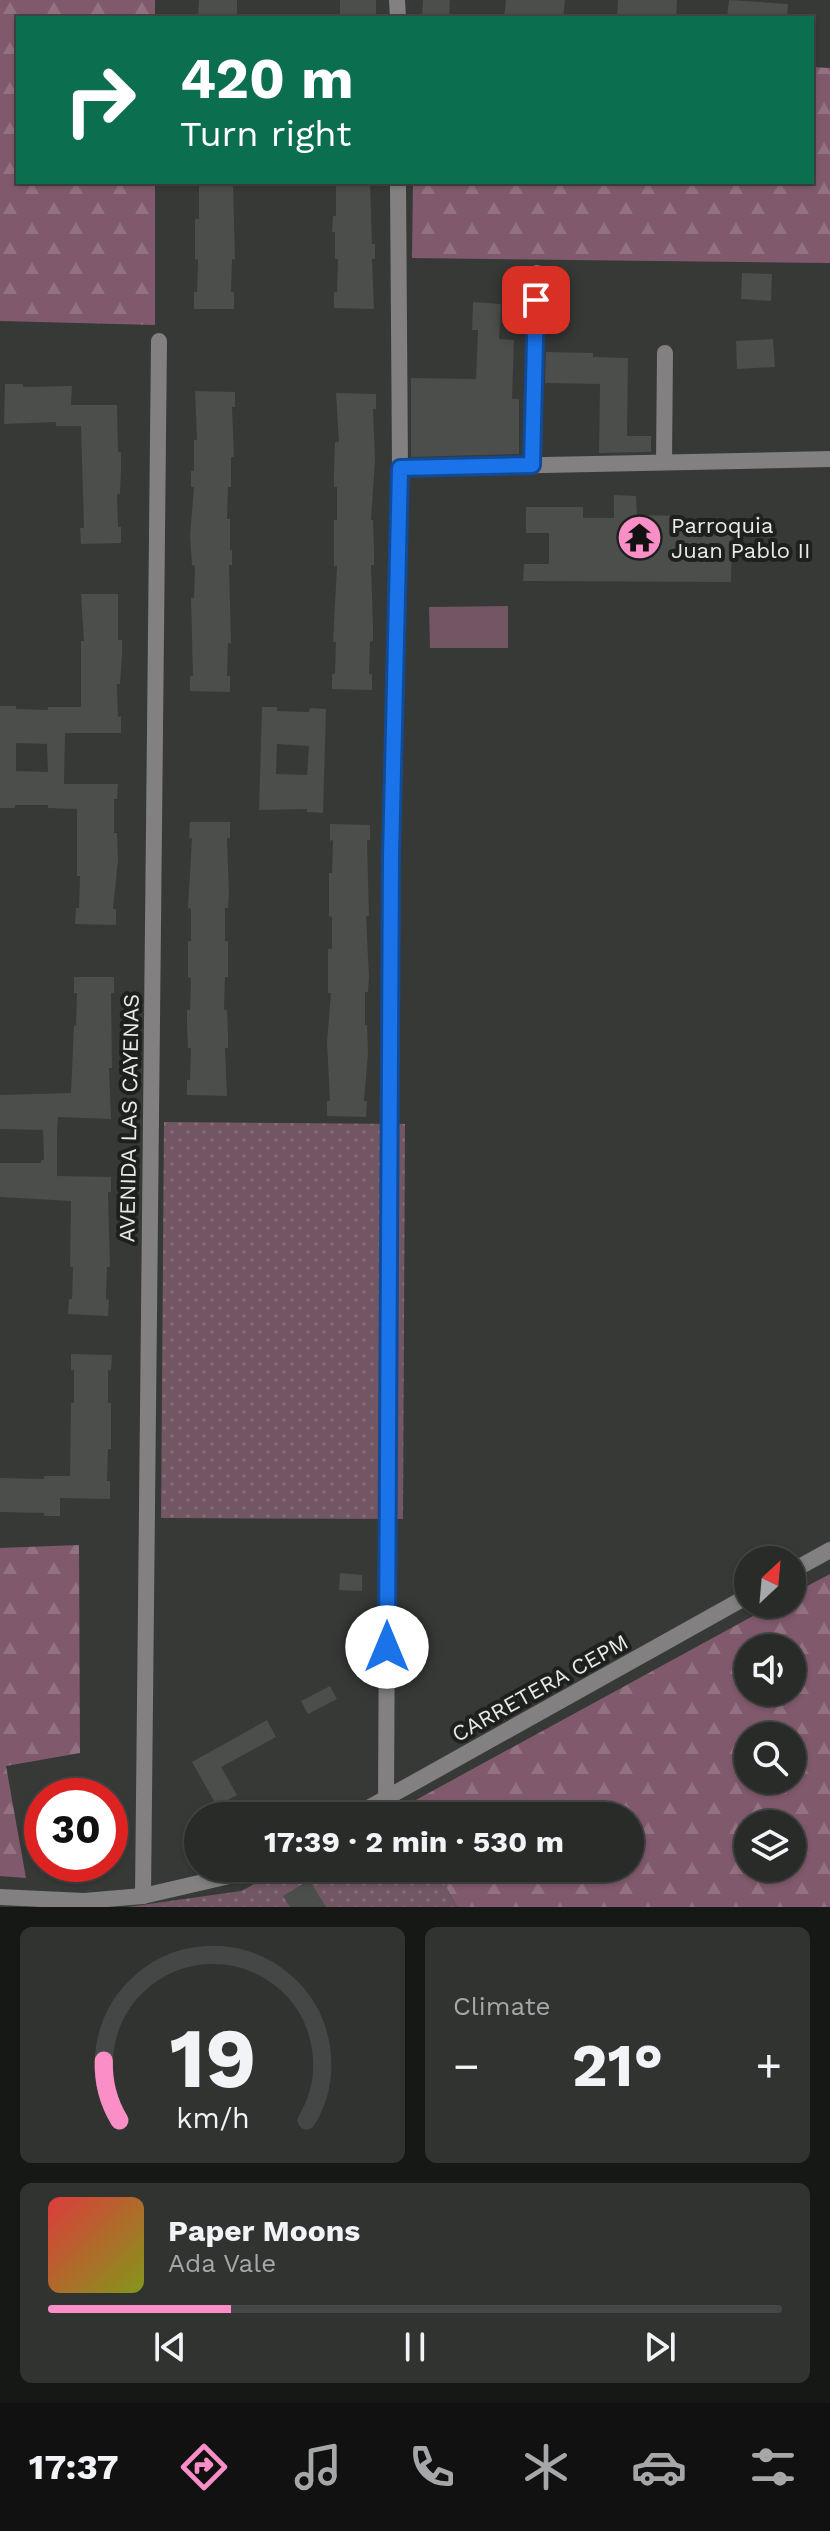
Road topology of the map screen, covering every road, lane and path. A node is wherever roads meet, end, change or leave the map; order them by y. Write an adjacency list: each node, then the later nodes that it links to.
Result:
1 (398, 184): 8 (street)
2 (537, 273): 7 (street)
3 (159, 341): 15 (street, AVENIDA LAS CAYENAS)
4 (665, 353): 6 (street)
5 (830, 459): 6 (street)
6 (664, 462): 7 (street)
7 (532, 465): 8 (street)
8 (400, 468): 12 (street)
9 (830, 1550): 10 (street)
10 (806, 1563)
11 (734, 1604): 12 (street, CARRETERA CEPM)
12 (386, 1800): 13 (street, CARRETERA CEPM)
13 (382, 1802)
14 (203, 1882): 15 (street)
15 (143, 1896): 16 (street)
16 (0, 1897)

